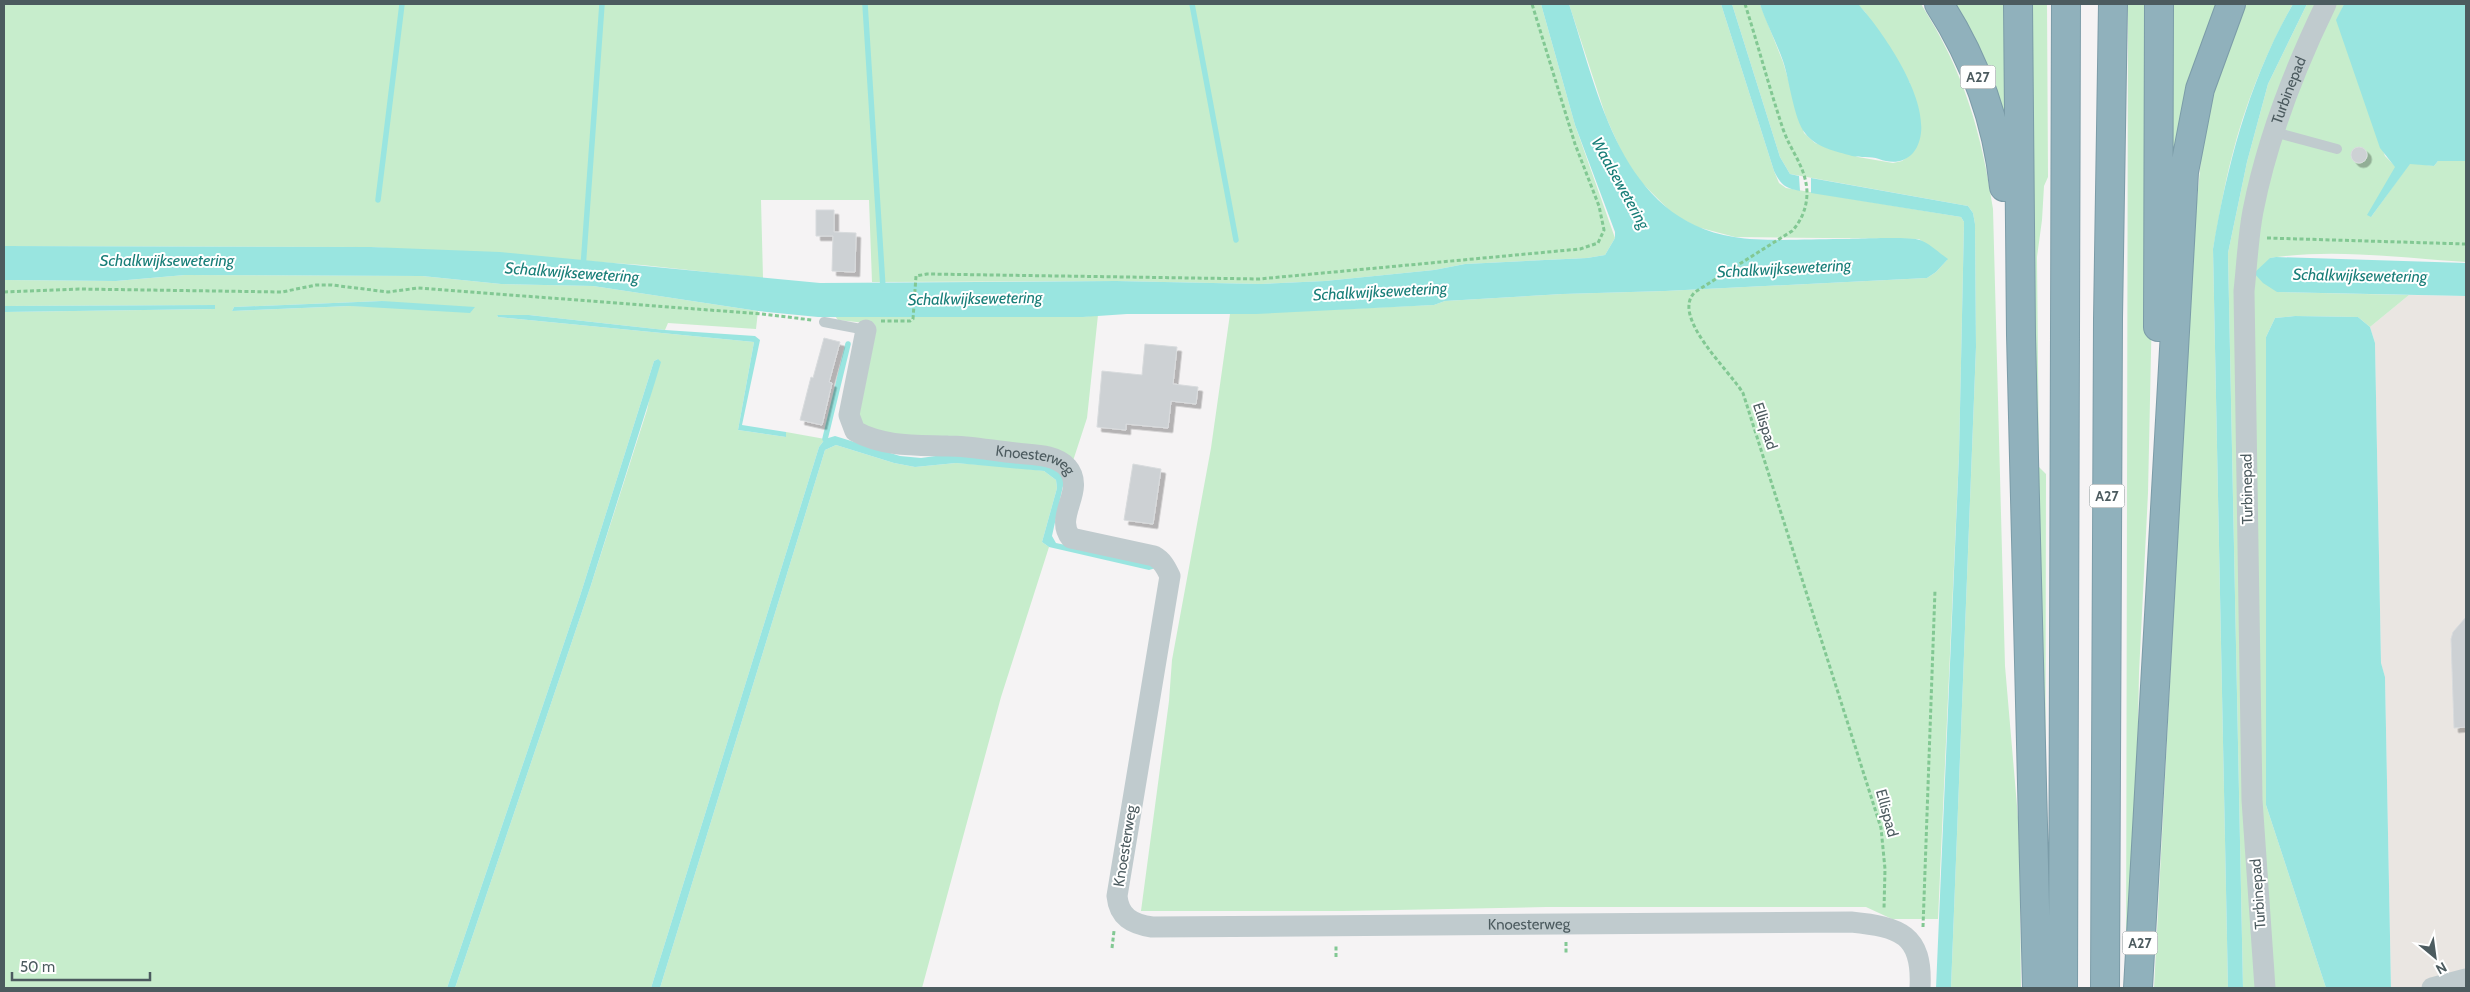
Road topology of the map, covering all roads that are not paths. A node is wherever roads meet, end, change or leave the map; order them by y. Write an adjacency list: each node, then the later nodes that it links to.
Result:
1 (1939, 4): 12 (highway, A27)
2 (2018, 4): 12 (highway, A27)
3 (2066, 4): 17 (highway)
4 (2113, 4): 18 (highway, A27)
5 (2159, 4): 13 (highway, A27)
6 (2231, 4): 13 (highway, A27)
7 (2326, 4): 8 (street, Turbinepad)
8 (2274, 132): 9 (lane); 20 (street, Turbinepad)
9 (2337, 149)
10 (824, 322): 11 (lane)
11 (866, 330): 15 (street, Knoesterweg)
12 (2021, 335): 16 (highway, A27)
13 (2164, 510): 19 (highway, A27)
14 (2466, 980): 21 (street)
15 (1920, 988)
16 (2038, 988)
17 (2063, 988)
18 (2105, 988)
19 (2138, 988)
20 (2265, 988)
21 (2432, 988)

